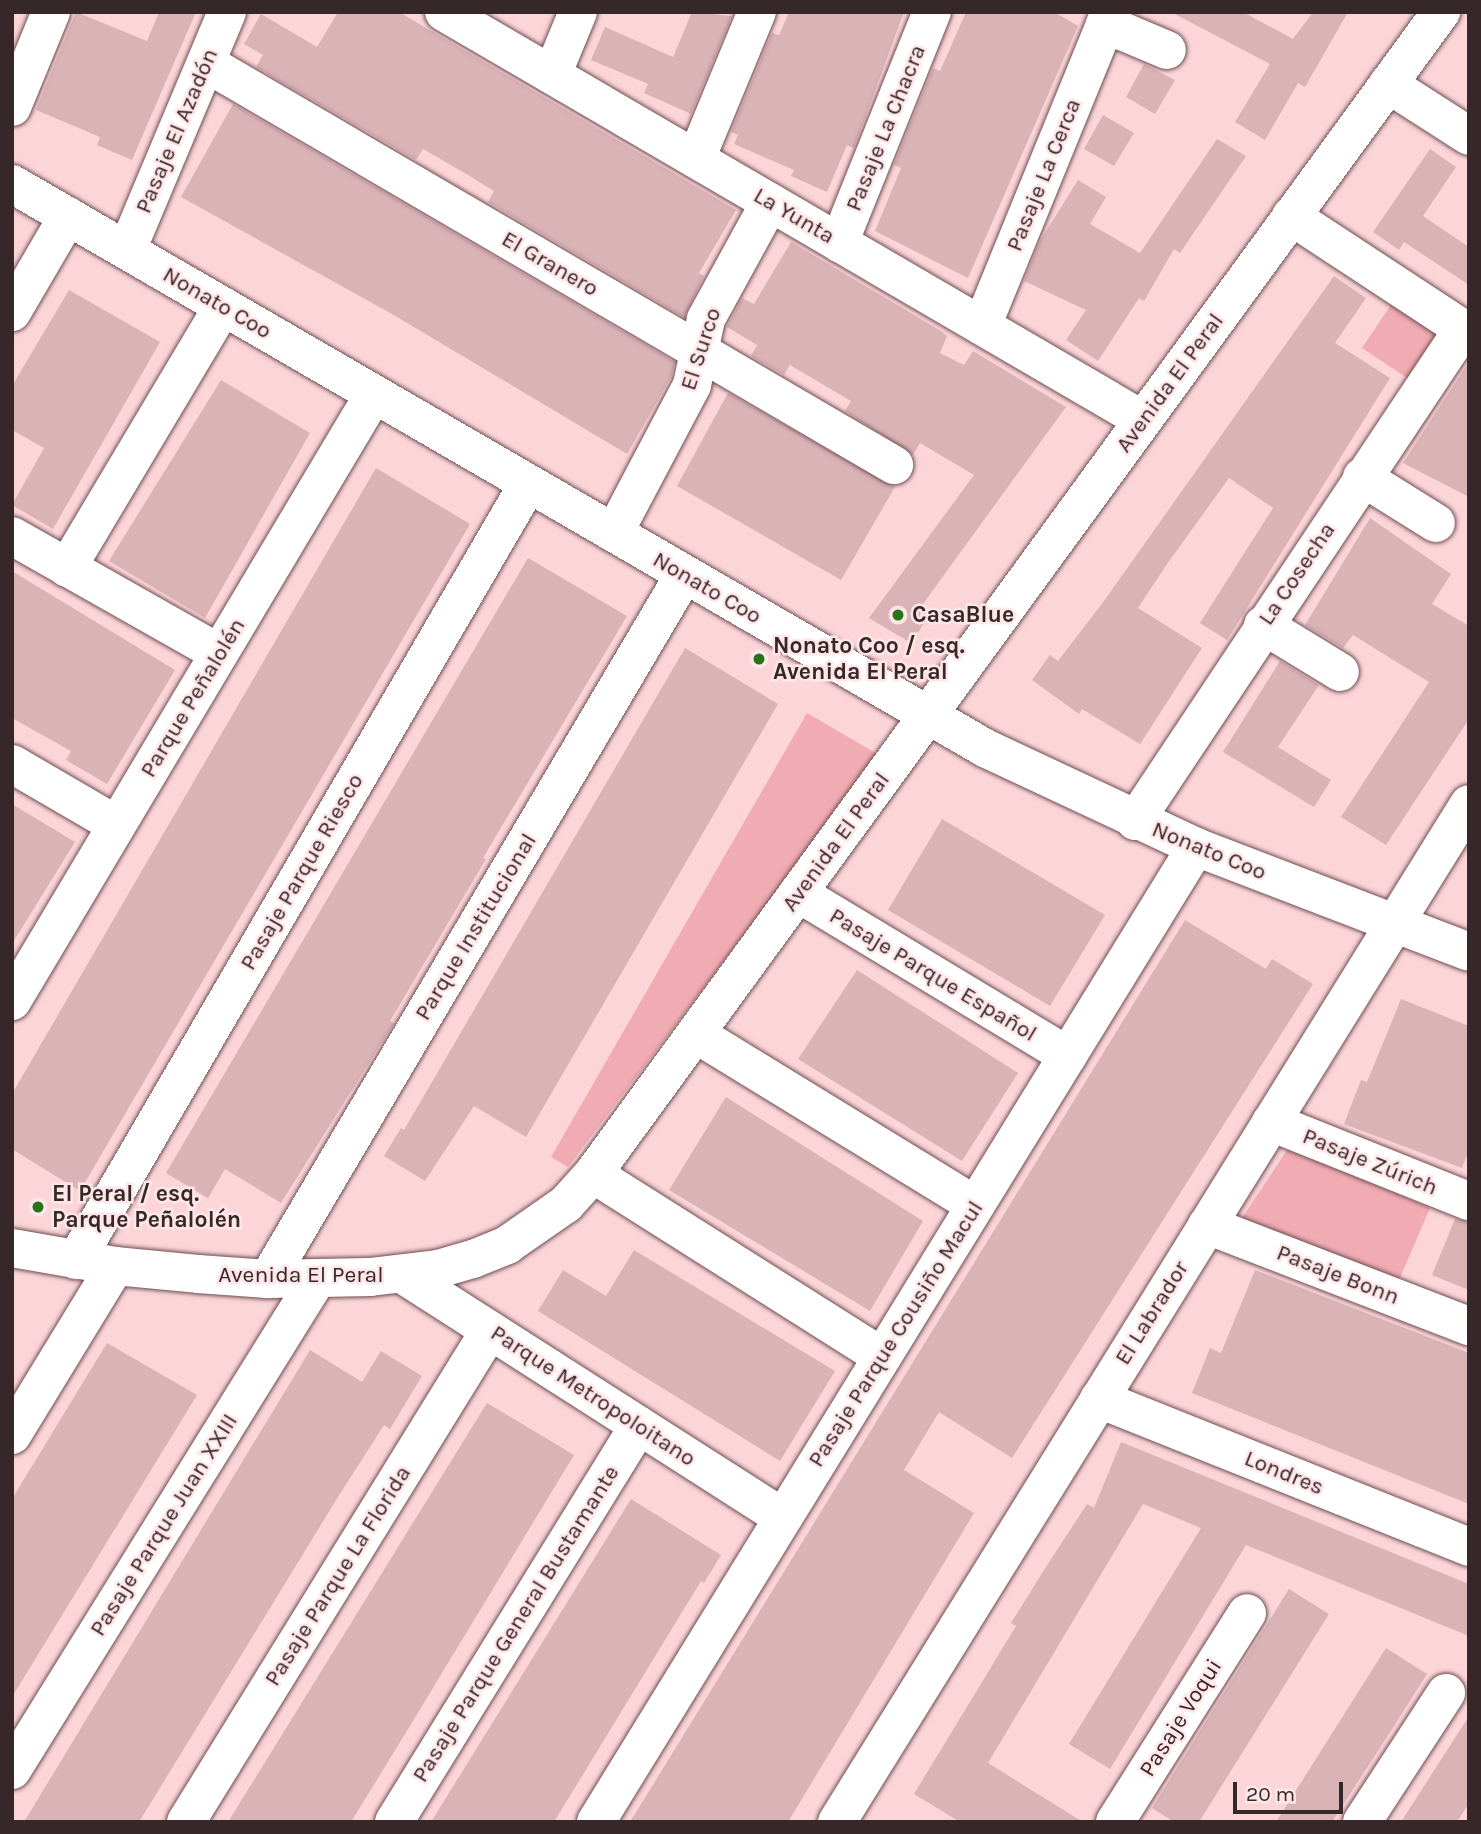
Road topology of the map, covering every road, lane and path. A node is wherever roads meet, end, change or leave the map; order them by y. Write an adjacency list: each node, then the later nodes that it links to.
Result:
1 (51, 12): 13 (street)
2 (227, 12): 10 (street, Pasaje El Azadón)
3 (444, 12): 11 (street, La Yunta)
4 (578, 12): 11 (street)
5 (757, 12): 15 (street)
6 (932, 12): 20 (street, Pasaje La Chacra)
7 (1441, 12): 12 (street, Avenida El Peral)
8 (1108, 18): 9 (street, Pasaje La Cerca); 24 (street, Pasaje La Cerca)
9 (1167, 50)
10 (206, 63): 21 (street, Pasaje El Azadón); 26 (street, El Granero)
11 (552, 75): 15 (street, La Yunta)
12 (1388, 84): 14 (street); 19 (street, Avenida El Peral)
13 (12, 107)
14 (1469, 136)
15 (696, 159): 17 (street, La Yunta)
16 (12, 184): 18 (street, Nonato Coo)
17 (770, 202): 20 (street, La Yunta); 26 (street, El Surco)
18 (68, 216): 21 (street, Nonato Coo); 23 (street)
19 (1291, 216): 25 (street); 28 (street, Avenida El Peral)
20 (839, 243): 24 (street, La Yunta)
21 (127, 250): 22 (street, Nonato Coo)
22 (223, 306): 27 (street, Nonato Coo); 35 (street)
23 (12, 312)
24 (982, 326): 28 (street, La Yunta)
25 (1466, 331): 30 (street, La Cosecha)
26 (700, 351): 29 (street, El Granero); 33 (street, El Surco)
27 (374, 394): 31 (street, Nonato Coo); 38 (street, Parque Peñalolén)
28 (1143, 420): 40 (street, Avenida El Peral)
29 (894, 465)
30 (1362, 477): 32 (street); 37 (street, La Cosecha)
31 (528, 484): 33 (street, Nonato Coo); 58 (street, Pasaje Parque Riesco)
32 (1436, 523)
33 (614, 533): 36 (street, Nonato Coo)
34 (12, 536): 35 (street)
35 (67, 568): 38 (street)
36 (684, 575): 40 (street, Nonato Coo); 61 (street, Parque Institucional)
37 (1263, 625): 39 (street); 43 (street, La Cosecha)
38 (219, 653): 44 (street, Parque Peñalolén)
39 (1340, 672)
40 (928, 716): 43 (street, Nonato Coo); 46 (street, Avenida El Peral)
41 (12, 764): 44 (street)
42 (1469, 804): 47 (street, El Labrador)
43 (1135, 821): 45 (street, Nonato Coo)
44 (117, 825): 49 (street, Parque Peñalolén)
45 (1196, 847): 47 (street, Nonato Coo); 51 (street, Pasaje Parque Cousiño Macul)
46 (798, 893): 50 (street, Avenida El Peral); 51 (street, Pasaje Parque Español)
47 (1394, 923): 48 (street, Nonato Coo); 52 (street, El Labrador)
48 (1469, 952)
49 (14, 994)
50 (696, 1034): 53 (street, Avenida El Peral); 55 (street)
51 (1068, 1056): 55 (street, Pasaje Parque Cousiño Macul)
52 (1271, 1122): 54 (street, Pasaje Zúrich); 56 (street, El Labrador)
53 (593, 1174): 60 (street, Avenida El Peral); 65 (street)
54 (1469, 1201)
55 (975, 1206): 65 (street, Pasaje Parque Cousiño Macul)
56 (1207, 1225): 63 (street, Pasaje Bonn); 66 (street, El Labrador)
57 (12, 1248): 58 (street, Avenida El Peral)
58 (76, 1260): 59 (street, Avenida El Peral)
59 (115, 1266): 61 (street, Avenida El Peral); 68 (street)
60 (402, 1274): 62 (street, Avenida El Peral); 64 (street, Parque Metropoloitano)
61 (268, 1279): 62 (street, Avenida El Peral)
62 (317, 1279): 73 (street, Pasaje Parque Juan XXIII)
63 (1469, 1326)
64 (491, 1330): 67 (street, Parque Metropoloitano); 74 (street, Pasaje Parque La Florida)
65 (882, 1357): 69 (street, Pasaje Parque Cousiño Macul)
66 (1099, 1399): 70 (street, Londres); 77 (street, El Labrador)
67 (639, 1426): 69 (street, Parque Metropoloitano); 75 (street, Pasaje Parque General Bustamante)
68 (12, 1435)
69 (783, 1518): 76 (street, Pasaje Parque Cousiño Macul)
70 (1469, 1547)
71 (1247, 1613): 78 (street, Pasaje Voqui)
72 (1446, 1693): 79 (street)
73 (12, 1770)
74 (186, 1822)
75 (394, 1822)
76 (596, 1822)
77 (837, 1822)
78 (1115, 1822)
79 (1362, 1822)

